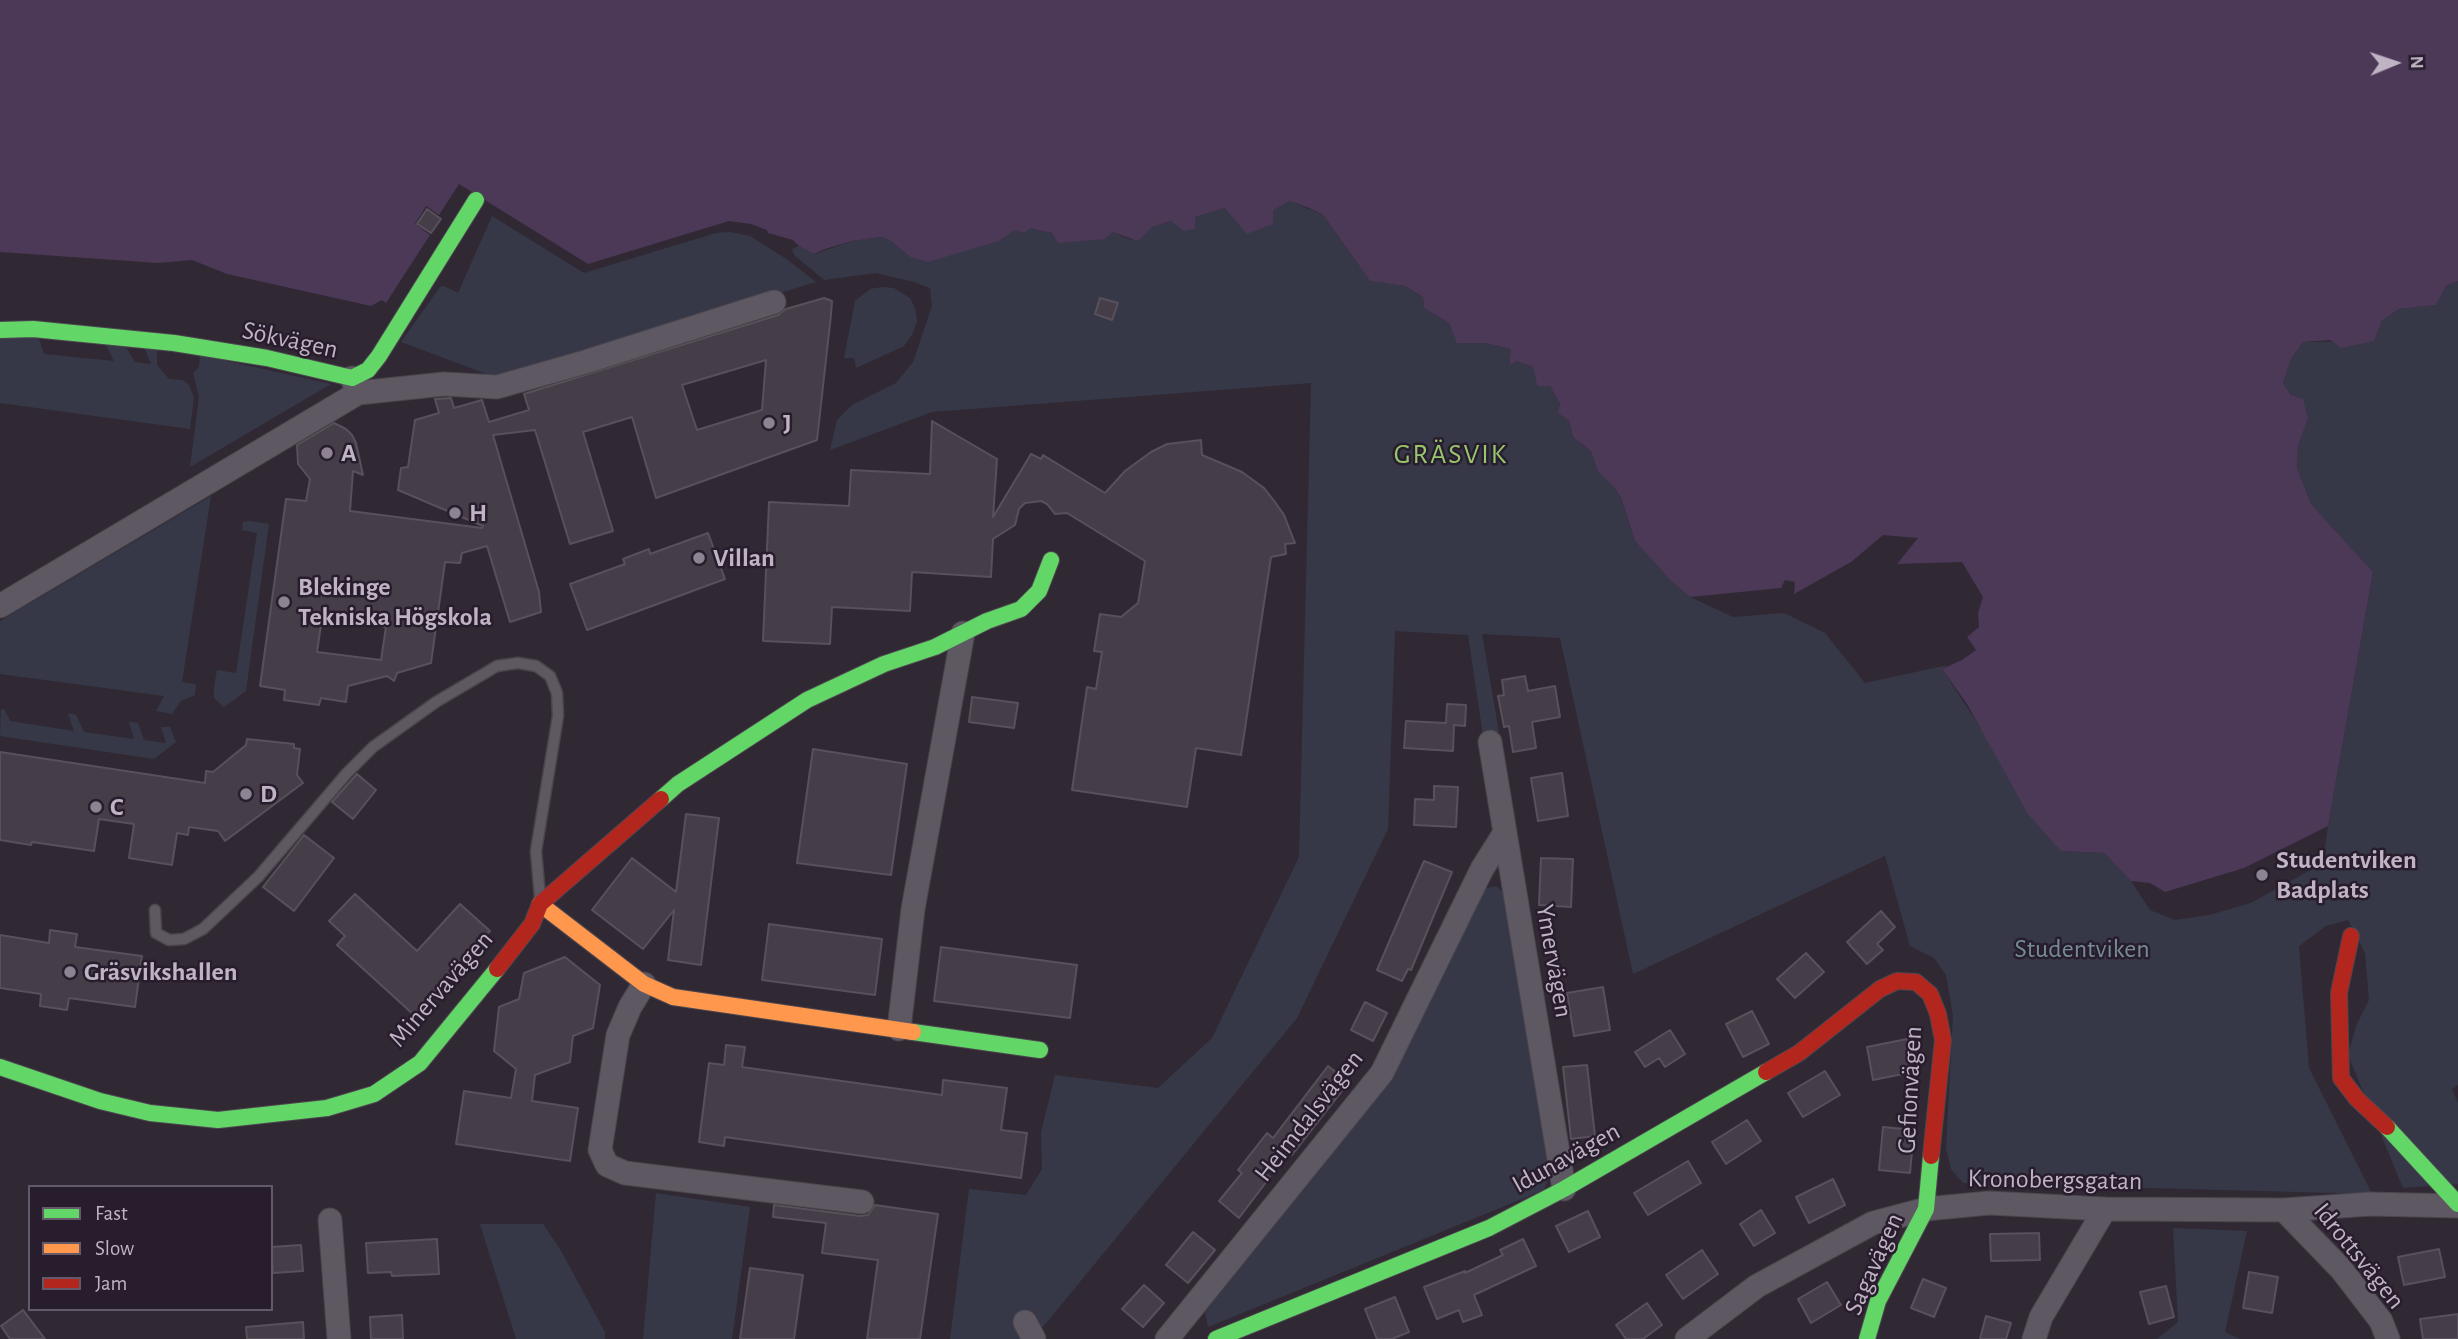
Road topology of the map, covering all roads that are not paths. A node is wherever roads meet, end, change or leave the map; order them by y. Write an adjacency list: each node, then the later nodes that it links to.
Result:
1 (476, 200): 4 (street, Sökvägen)
2 (774, 302): 4 (street)
3 (0, 330): 4 (street, Sökvägen)
4 (355, 386): 6 (street)
5 (1051, 560): 7 (street, Minervavägen)
6 (0, 606)
7 (963, 633): 10 (street, Minervavägen); 15 (street)
8 (1490, 742): 9 (street, Ymervägen)
9 (1504, 834): 18 (street, Ymervägen); 26 (street, Heimdalsvägen)
10 (540, 904): 11 (lane); 14 (street); 17 (street, Minervavägen)
11 (155, 910)
12 (2351, 936): 20 (street)
13 (1916, 982): 18 (street, Idunavägen); 21 (street, Gefionvägen)
14 (644, 984): 15 (street); 19 (street)
15 (899, 1029): 16 (street)
16 (1040, 1050)
17 (0, 1067)
18 (1564, 1189): 27 (street, Idunavägen)
19 (862, 1202)
20 (2458, 1205): 23 (street, Kronobergsgatan)
21 (1926, 1209): 22 (street, Kronobergsgatan); 28 (street, Kronobergsgatan); 29 (street, Sagavägen)
22 (2105, 1209): 23 (street, Kronobergsgatan); 30 (street)
23 (2284, 1210): 31 (street, Idrottsvägen)
24 (330, 1220): 25 (street)
25 (339, 1339)
26 (1167, 1339)
27 (1216, 1339)
28 (1687, 1339)
29 (1867, 1339)
30 (2034, 1339)
31 (2388, 1339)

